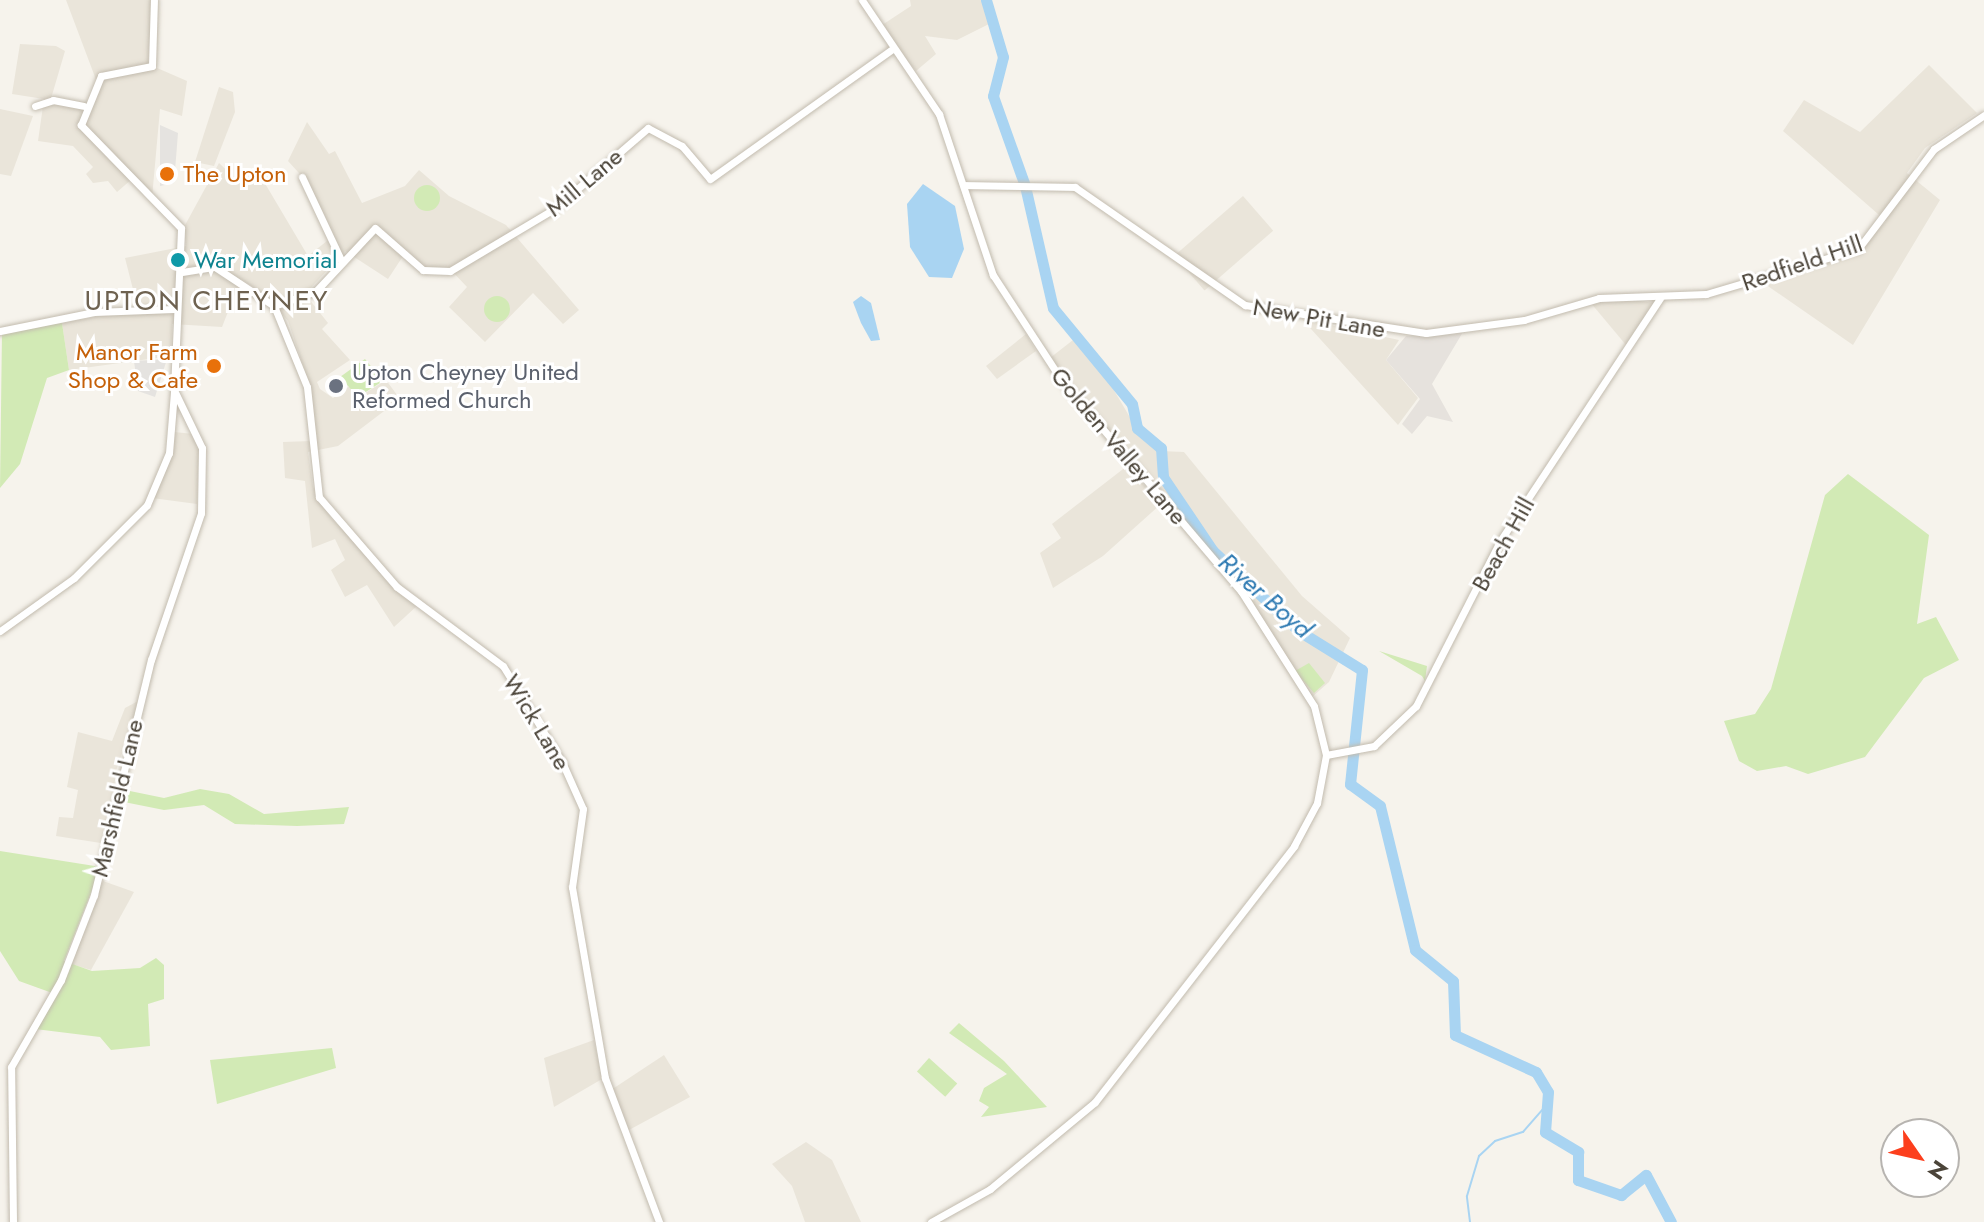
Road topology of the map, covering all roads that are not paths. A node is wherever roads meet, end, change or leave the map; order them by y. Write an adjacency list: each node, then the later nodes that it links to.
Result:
1 (154, 0): 5 (street)
2 (862, 0): 3 (street, Golden Valley Lane)
3 (891, 50): 8 (street, Golden Valley Lane); 9 (street, Mill Lane)
4 (35, 106): 5 (street)
5 (83, 106): 10 (street, Marshfield Lane)
6 (1984, 115): 11 (street, Redfield Hill)
7 (302, 177): 9 (street)
8 (964, 185): 11 (street, New Pit Lane); 17 (street, Golden Valley Lane)
9 (341, 260): 12 (street, Mill Lane)
10 (182, 272): 12 (street); 13 (street, Marshfield Lane)
11 (1660, 298): 17 (street, Beach Hill)
12 (274, 306): 19 (street, Wick Lane)
13 (174, 309): 14 (street); 15 (street, Marshfield Lane)
14 (0, 331)
15 (174, 390): 16 (street); 18 (street, Marshfield Lane)
16 (0, 631)
17 (1326, 755): 20 (street)
18 (13, 1222)
19 (659, 1222)
20 (931, 1222)

